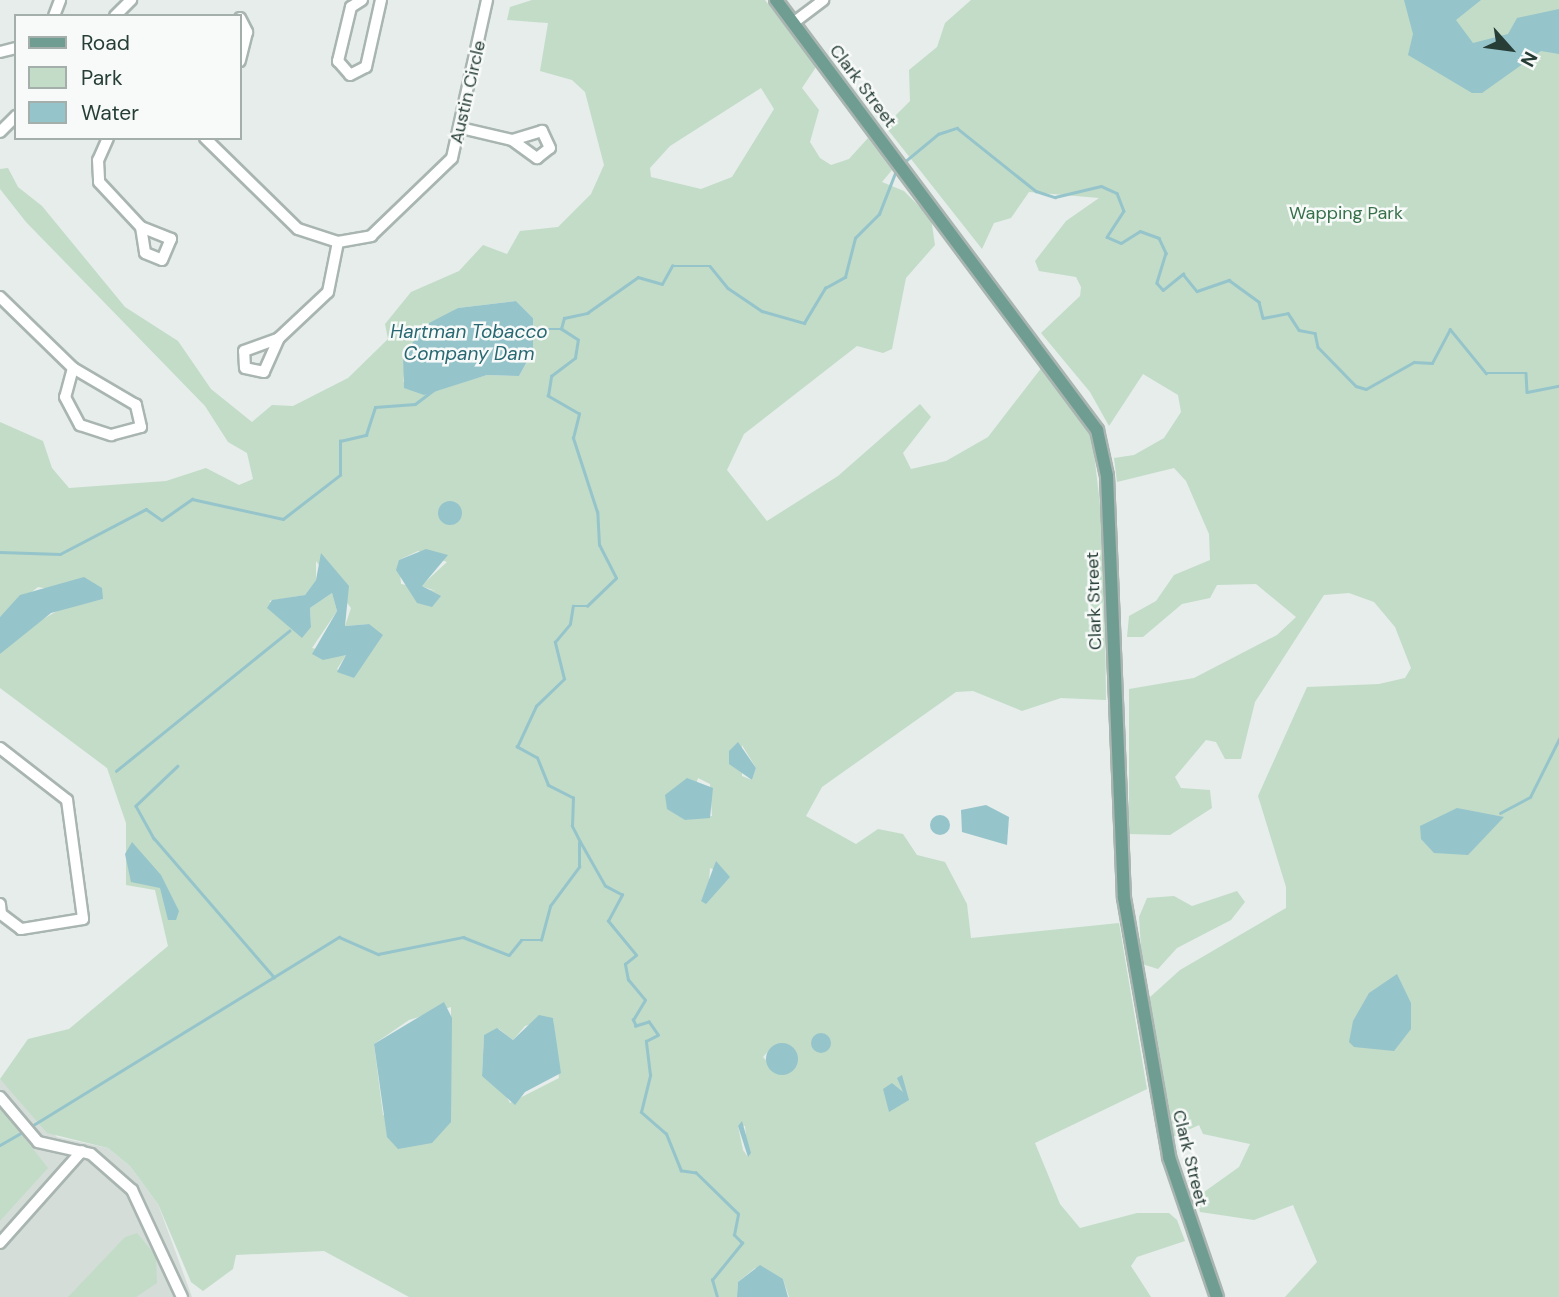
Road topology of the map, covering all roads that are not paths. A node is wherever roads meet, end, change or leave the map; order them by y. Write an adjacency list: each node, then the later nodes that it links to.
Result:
1 (131, 0): 7 (street)
2 (362, 0): 3 (street)
3 (381, 0)
4 (486, 0): 12 (street, Austin Circle)
5 (776, 0): 9 (main road, Clark Street)
6 (822, 0): 9 (street)
7 (117, 14)
8 (242, 22): 10 (street)
9 (793, 23): 29 (main road, Clark Street)
10 (242, 53)
11 (14, 118): 13 (street)
12 (461, 128): 14 (street); 18 (street, Austin Circle)
13 (0, 132)
14 (512, 139)
15 (107, 140): 17 (street)
16 (207, 140): 18 (street, Austin Circle)
17 (141, 227)
18 (338, 242): 20 (street)
19 (0, 297): 21 (street)
20 (279, 338)
21 (73, 368): 21 (street)
22 (0, 748): 24 (street)
23 (0, 904): 24 (street)
24 (0, 914)
25 (0, 1097): 26 (street)
26 (82, 1151): 27 (street); 28 (street)
27 (0, 1244)
28 (182, 1297)
29 (1217, 1297)

